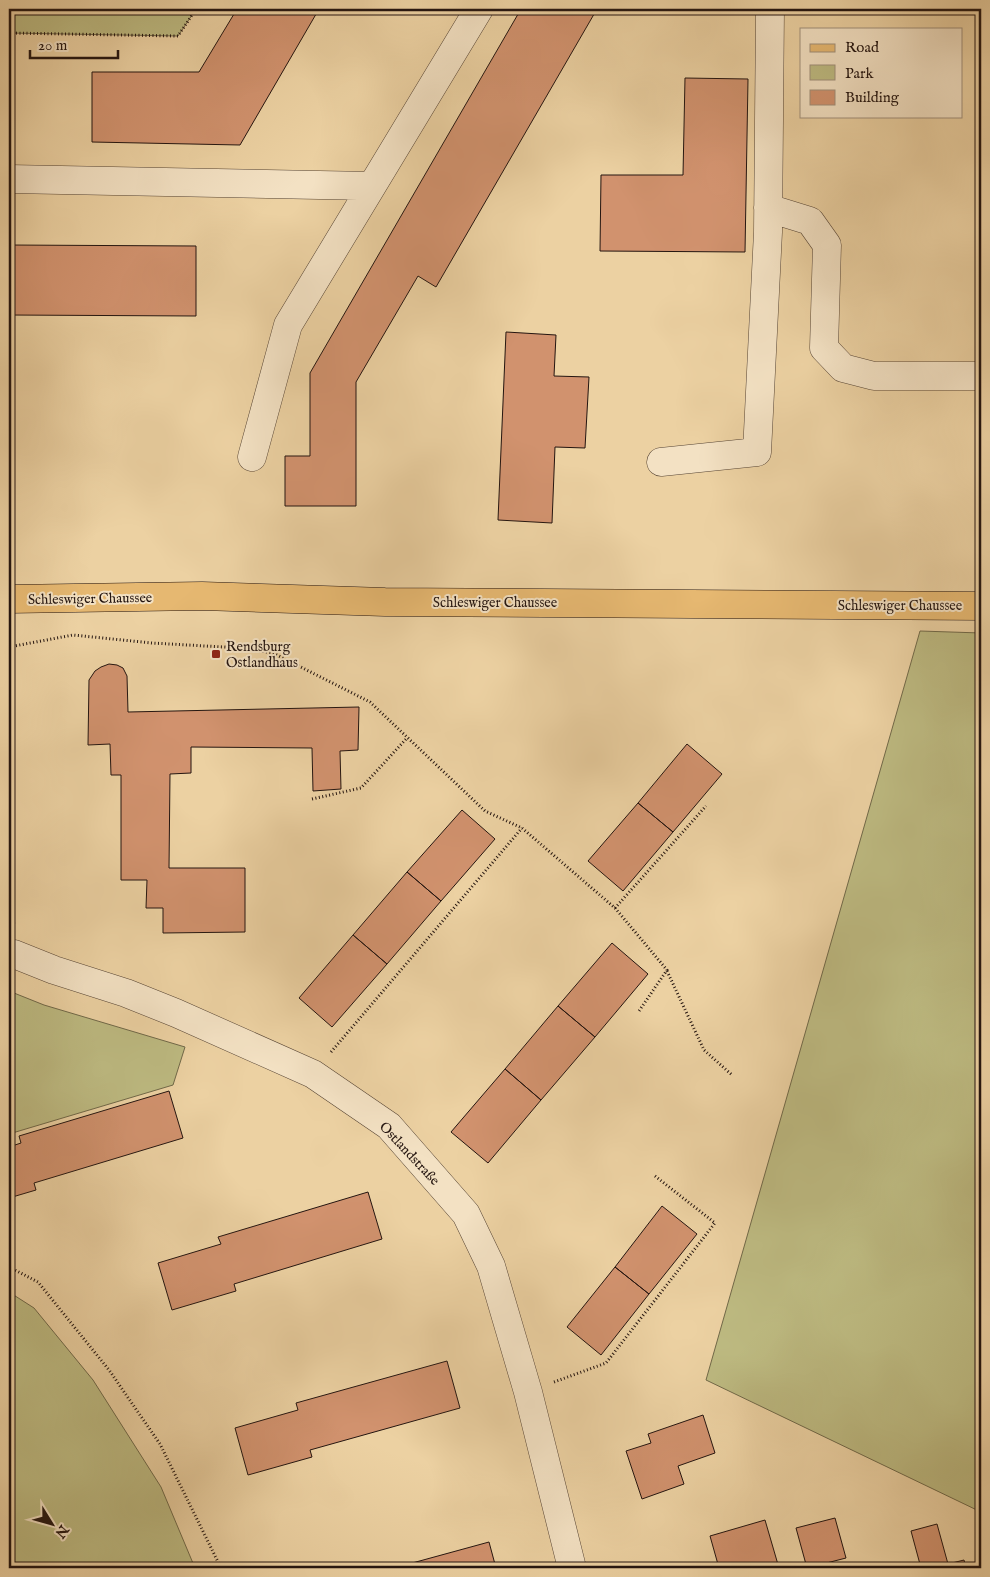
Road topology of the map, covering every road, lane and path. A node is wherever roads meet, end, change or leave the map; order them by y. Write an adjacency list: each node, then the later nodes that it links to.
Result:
1 (196, 9): 4 (path)
2 (478, 9): 6 (street)
3 (770, 9): 7 (street)
4 (9, 33)
5 (9, 179): 6 (street)
6 (371, 186): 9 (street)
7 (768, 208): 8 (street); 10 (street)
8 (981, 376)
9 (252, 457)
10 (661, 462)
11 (9, 599): 12 (main road, Schleswiger Chaussee)
12 (981, 606)
13 (9, 647): 14 (path)
14 (407, 738): 15 (path); 17 (path)
15 (312, 800)
16 (706, 806): 18 (path)
17 (522, 828): 18 (path); 22 (path)
18 (615, 908): 20 (path)
19 (9, 954): 28 (street, Ostlandstraße)
20 (667, 970): 21 (path); 23 (path)
21 (639, 1011)
22 (325, 1059)
23 (732, 1075)
24 (655, 1176): 26 (path)
25 (9, 1266): 27 (path)
26 (547, 1385)
27 (221, 1568)
28 (572, 1568)

